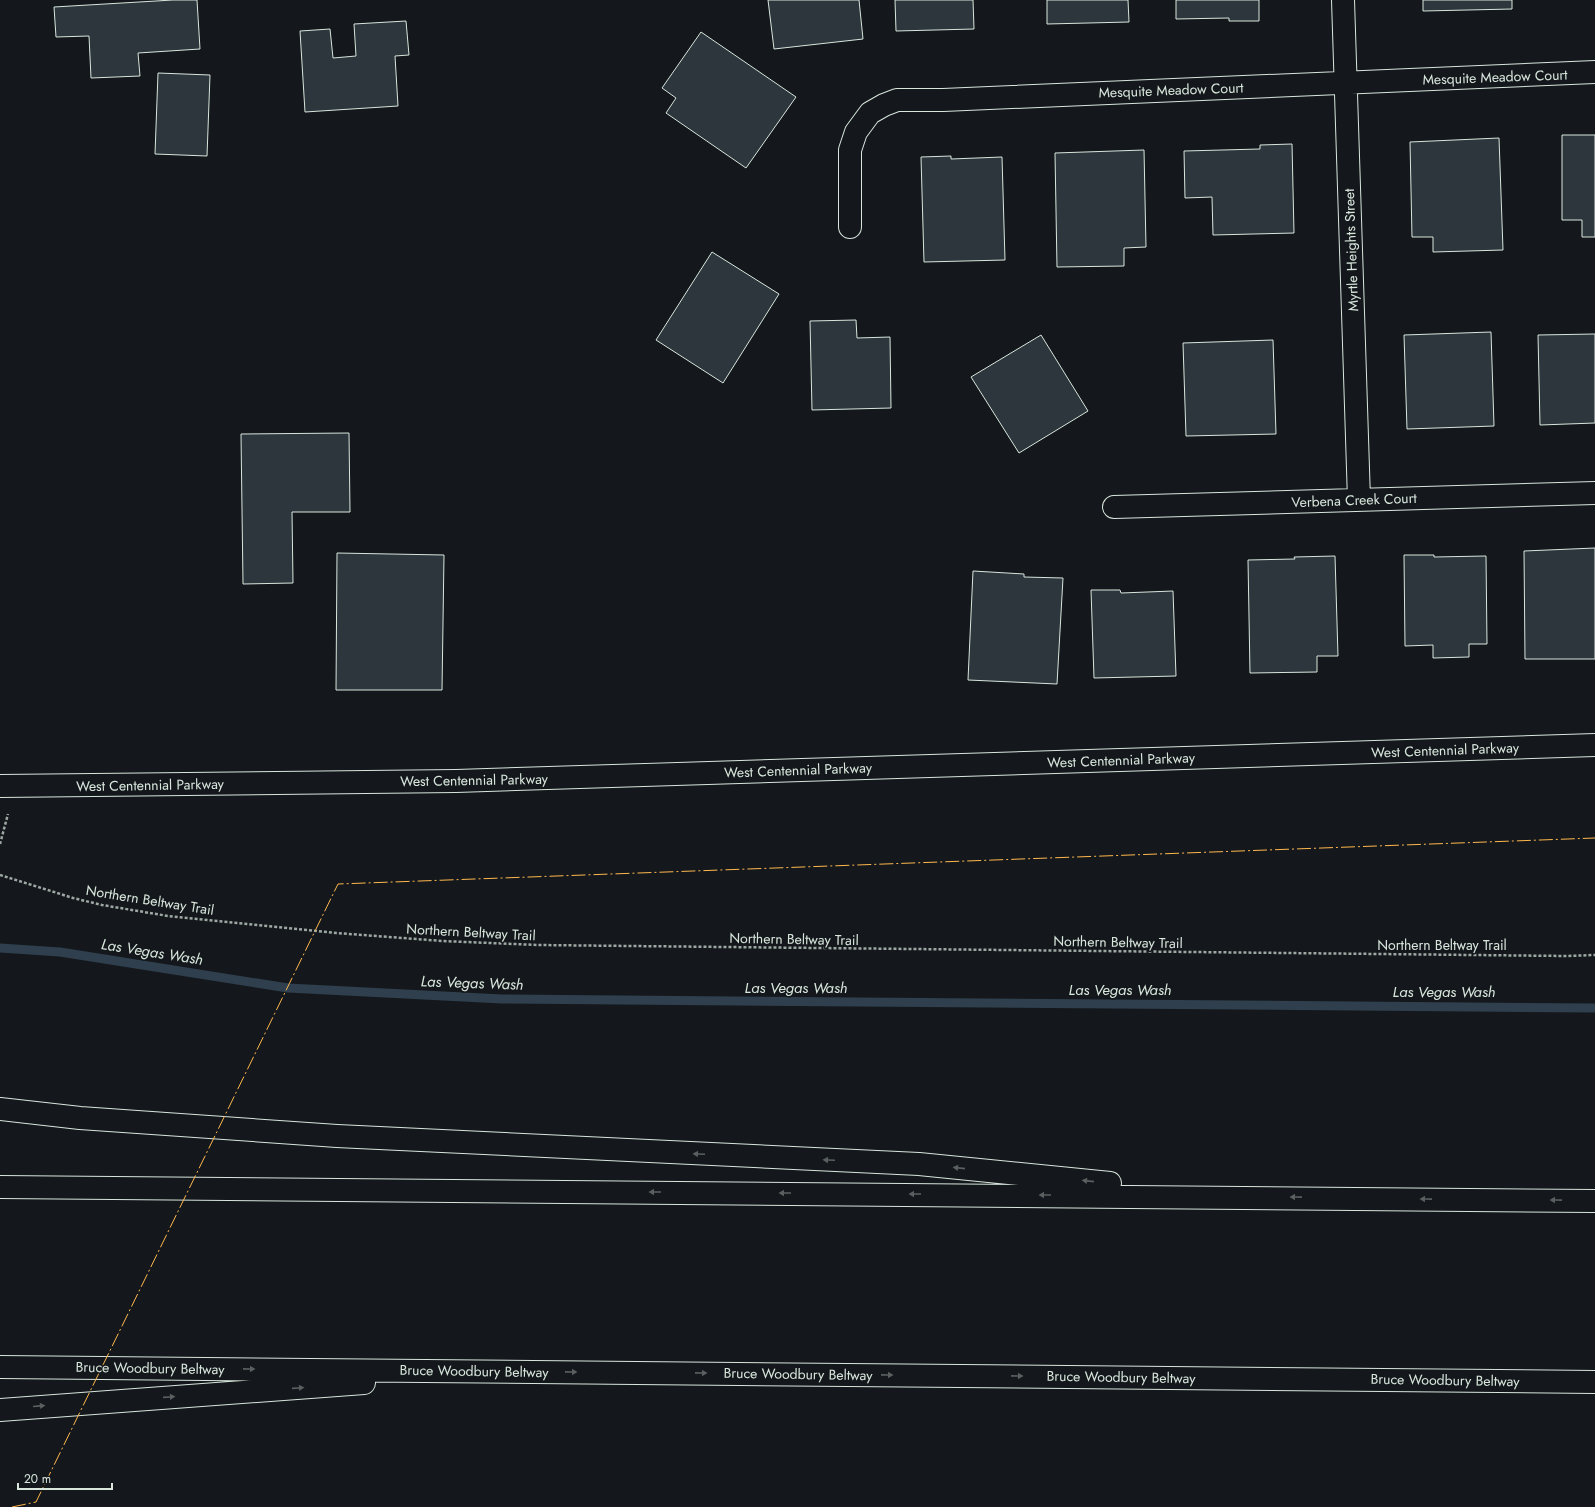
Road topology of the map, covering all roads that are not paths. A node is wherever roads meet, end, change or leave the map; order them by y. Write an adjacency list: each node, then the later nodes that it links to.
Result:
1 (1343, 0): 3 (main road, Myrtle Heights Street)
2 (1595, 72): 3 (main road, Mesquite Meadow Court)
3 (1346, 83): 4 (main road, Mesquite Meadow Court); 6 (main road, Myrtle Heights Street)
4 (850, 227)
5 (1595, 493): 6 (main road, Verbena Creek Court)
6 (1359, 500): 7 (main road, Verbena Creek Court)
7 (1114, 507)
8 (1595, 745): 9 (main road, West Centennial Parkway)
9 (0, 786)
10 (0, 1109): 12 (main road, one-way to 10)
11 (0, 1187): 12 (main road, one-way to 11)
12 (1252, 1197): 13 (main road, one-way to 12)
13 (1595, 1201)
14 (0, 1367): 15 (main road, Bruce Woodbury Beltway, one-way to 15)
15 (532, 1372): 16 (main road, Bruce Woodbury Beltway, one-way to 16); 17 (main road, one-way to 15)
16 (1595, 1382)
17 (0, 1410)

